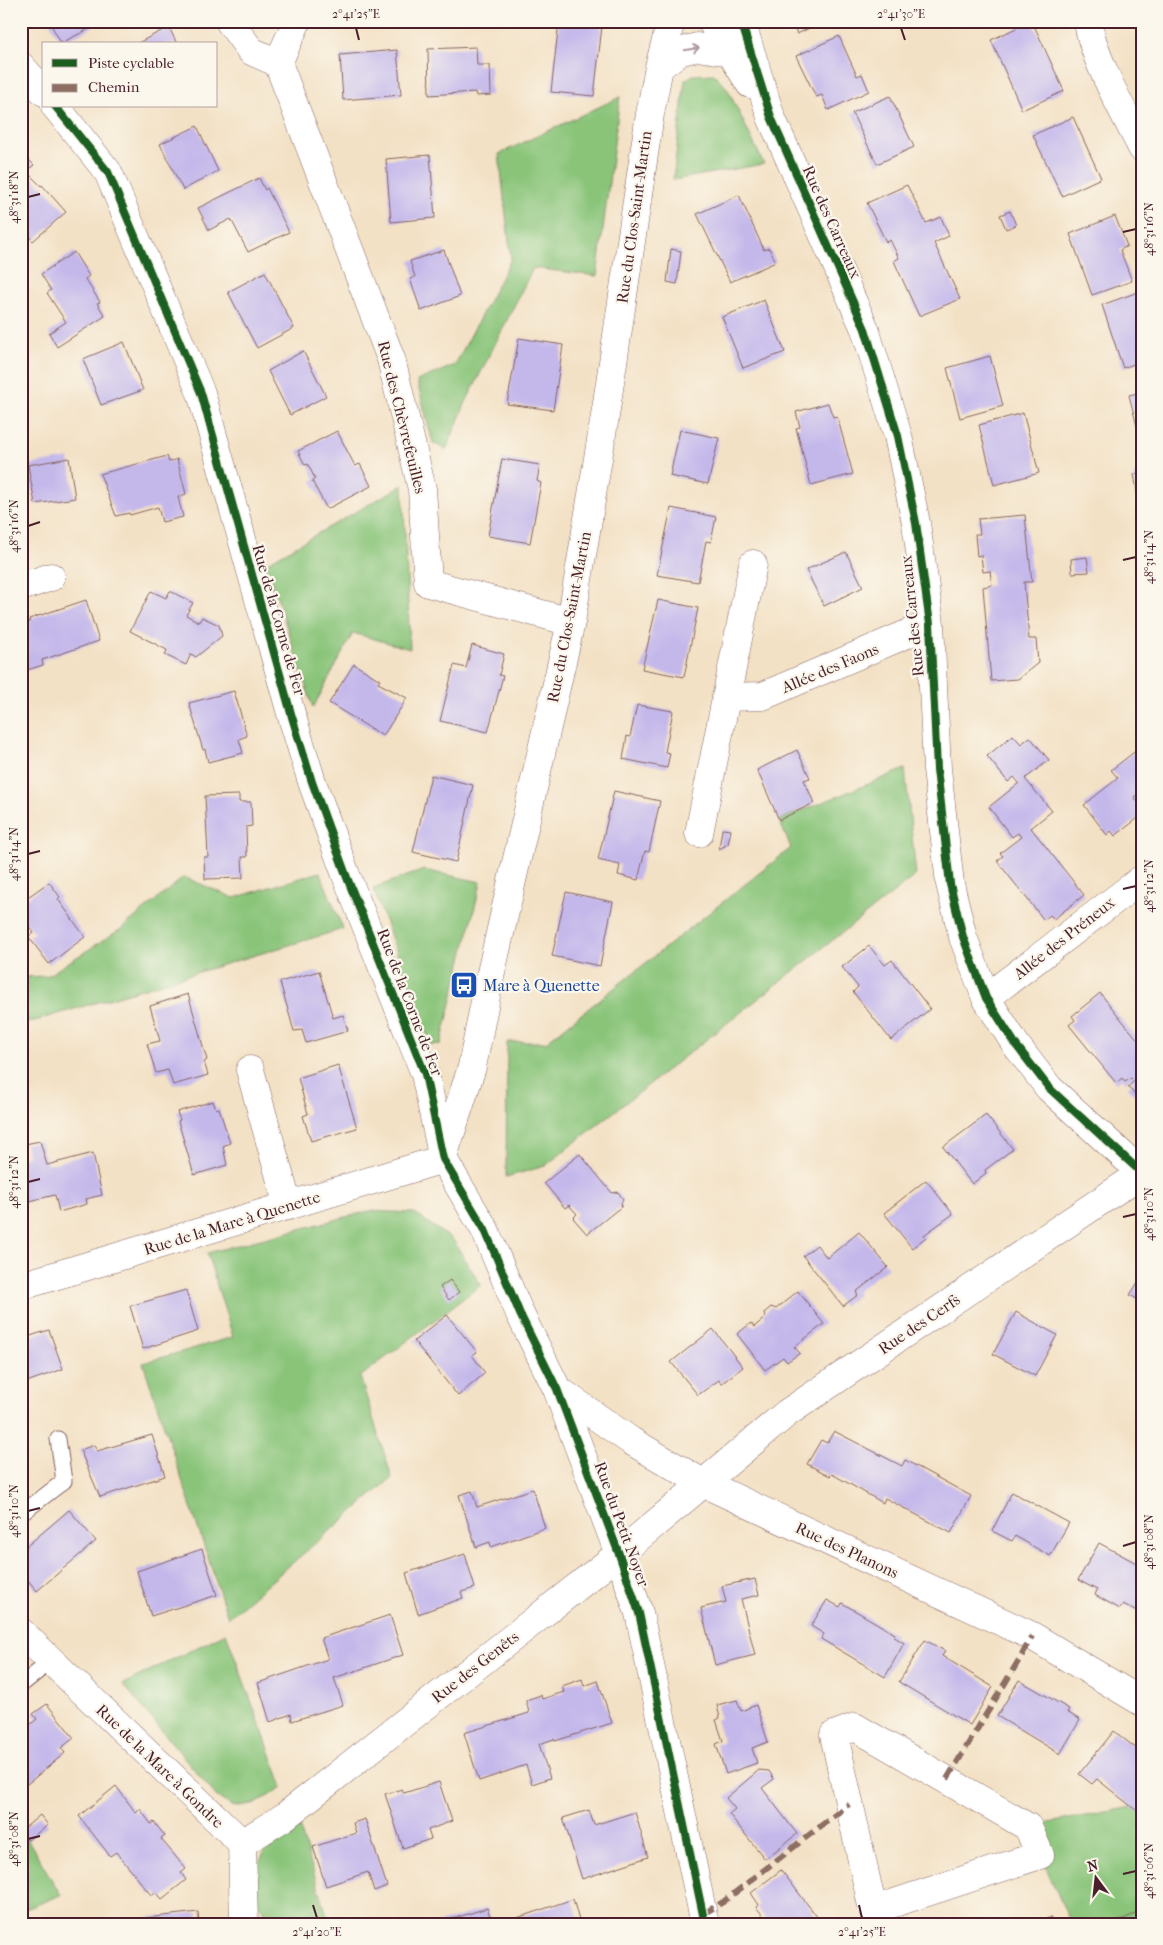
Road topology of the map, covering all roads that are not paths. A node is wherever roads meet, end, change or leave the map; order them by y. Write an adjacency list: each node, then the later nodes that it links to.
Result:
1 (229, 21): 9 (street)
2 (297, 21): 9 (street)
3 (655, 21): 11 (street, Rue du Clos-Saint-Martin)
4 (671, 21): 11 (street, Rue du Clos-Saint-Martin)
5 (711, 21): 8 (street, Rue des Carreaux)
6 (741, 21): 14 (street, Rue des Carreaux)
7 (1088, 21): 15 (street)
8 (730, 52): 11 (street, one-way to 8); 14 (street, Rue des Carreaux)
9 (278, 63): 19 (street, Rue des Chèvrefeuilles)
10 (21, 66): 12 (street)
11 (659, 67): 19 (street, Rue du Clos-Saint-Martin)
12 (42, 90)
13 (57, 108): 26 (street, Rue de la Corne de Fer)
14 (771, 117): 20 (street, Rue des Carreaux)
15 (1142, 148)
16 (753, 564): 21 (street)
17 (51, 577): 18 (street)
18 (21, 587)
19 (570, 622): 26 (street, Rue du Clos-Saint-Martin)
20 (930, 624): 21 (street, Allée des Faons); 24 (street, Rue des Carreaux)
21 (726, 697): 22 (street)
22 (699, 833)
23 (1142, 879): 24 (street, Allée des Préneux)
24 (986, 998): 27 (street, Rue des Carreaux)
25 (250, 1070): 28 (street)
26 (443, 1159): 28 (street, Rue de la Mare à Quenette); 30 (street, Rue du Petit Noyer)
27 (1142, 1173): 32 (street, Rue des Cerfs)
28 (288, 1206): 29 (street, Rue de la Mare à Quenette)
29 (21, 1286)
30 (557, 1390): 32 (street, Rue des Planons); 34 (street, Rue du Petit Noyer)
31 (58, 1439): 33 (lane)
32 (703, 1483): 34 (street, Rue des Genêts); 38 (street, Rue des Planons)
33 (21, 1514)
34 (618, 1554): 40 (street, Rue des Genêts); 41 (street, Rue du Petit Noyer)
35 (21, 1632): 36 (street, Rue de la Mare à Gondre)
36 (51, 1661): 37 (lane); 40 (street, Rue de la Mare à Gondre)
37 (21, 1685)
38 (1142, 1702)
39 (849, 1804): 39 (street)
40 (242, 1843): 42 (street)
41 (699, 1921)
42 (244, 1924)

